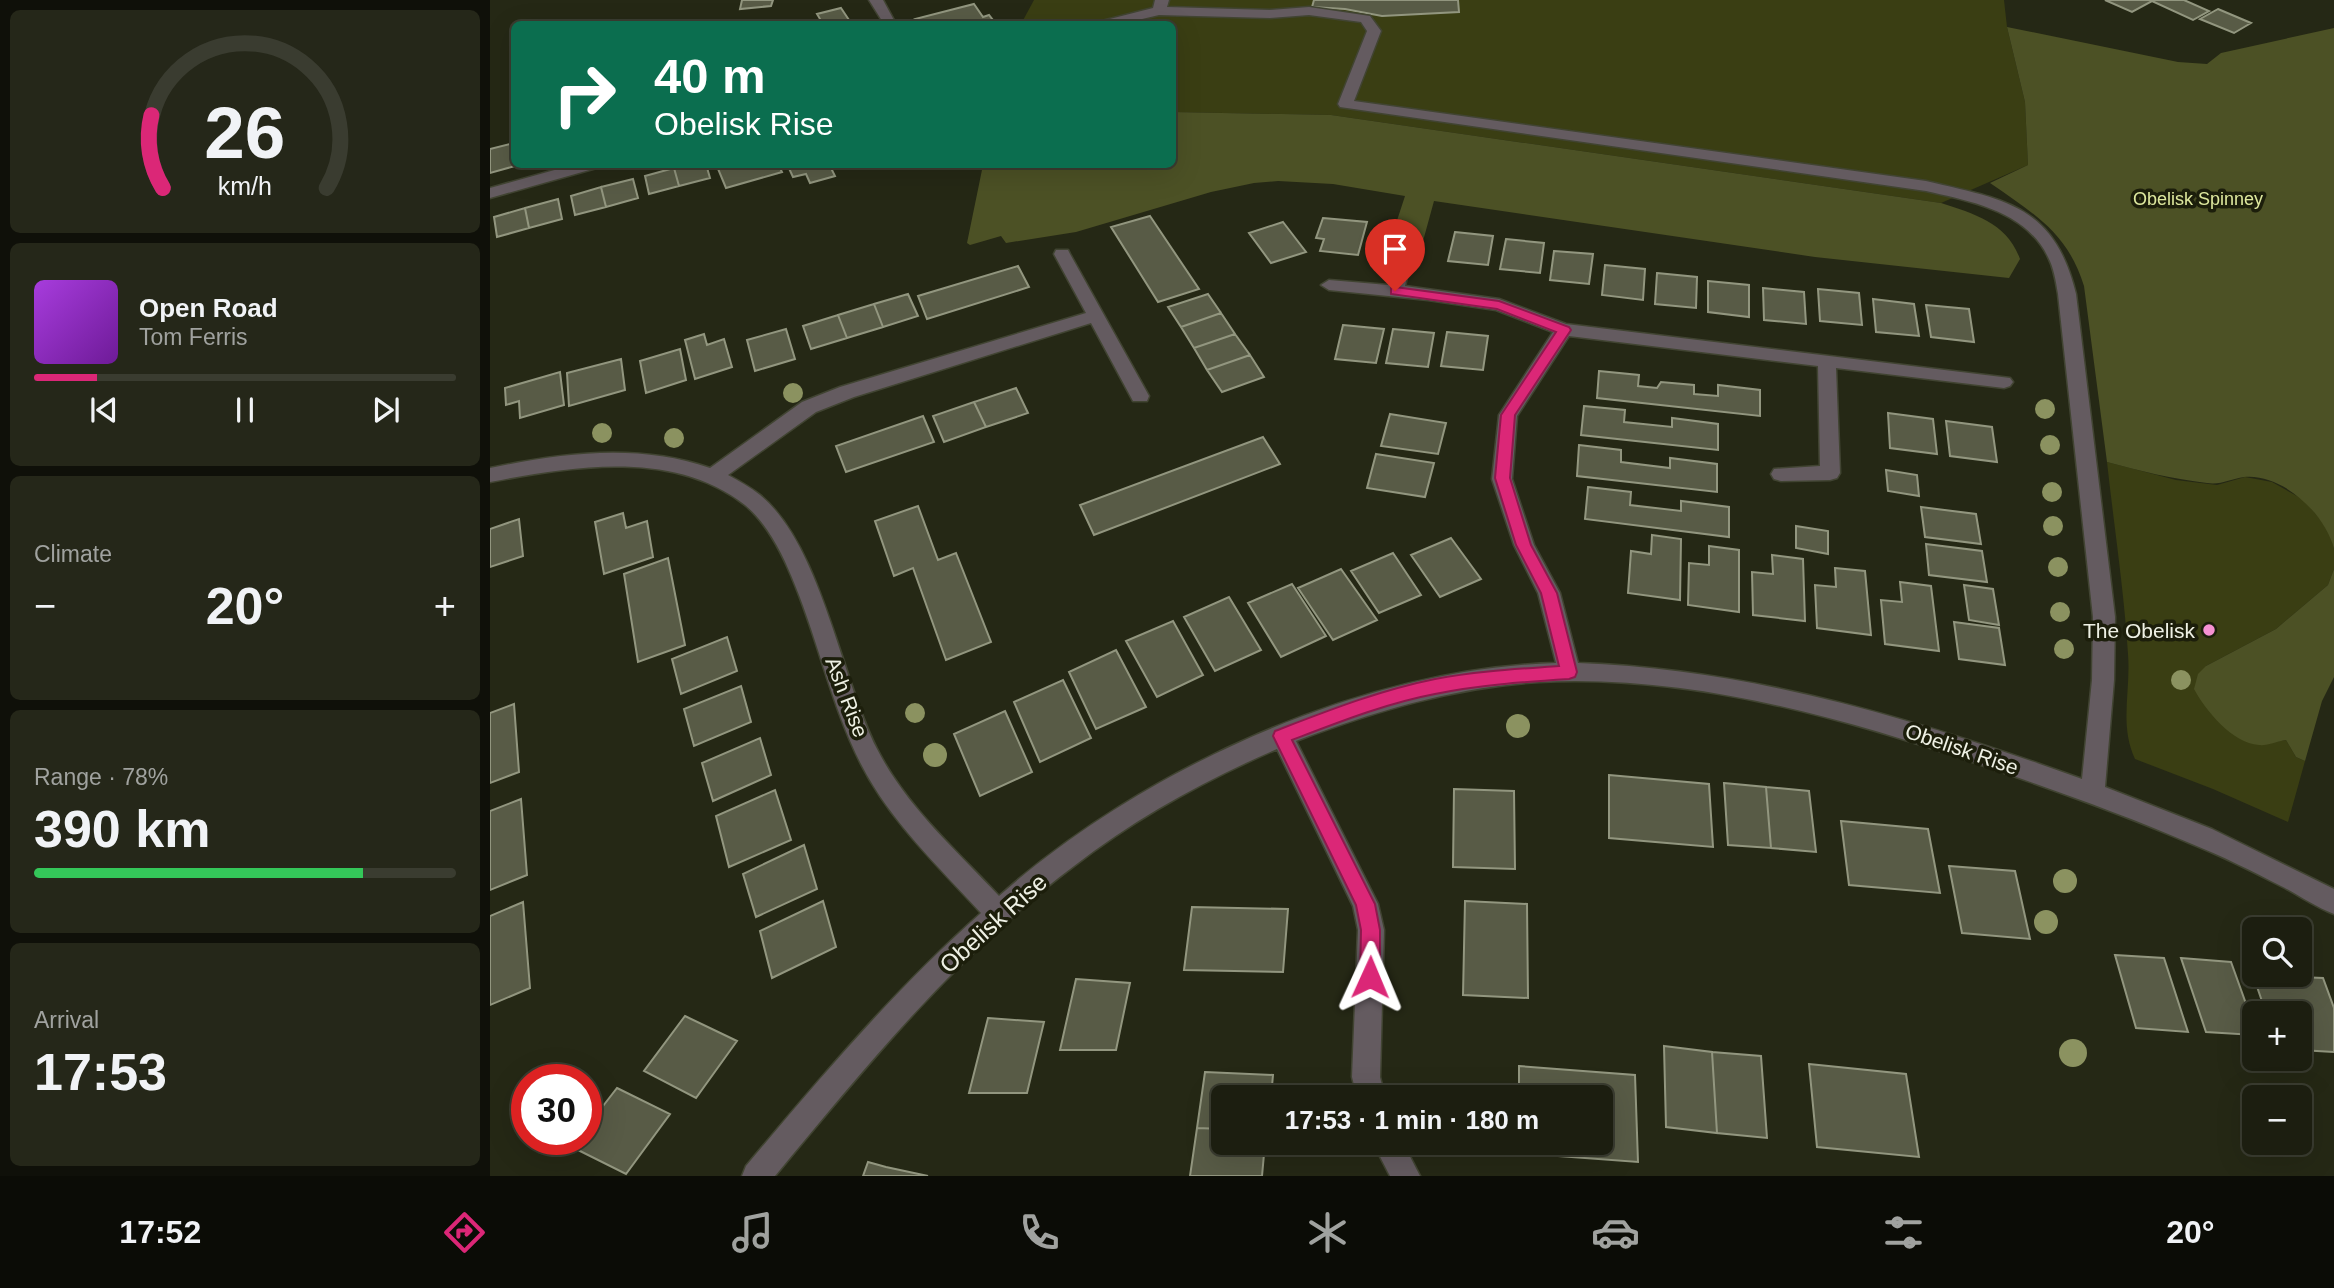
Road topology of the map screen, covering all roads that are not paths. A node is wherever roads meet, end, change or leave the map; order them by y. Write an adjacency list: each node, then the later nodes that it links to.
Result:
1 (876, 0): 3 (street)
2 (1160, 6): 4 (street); 21 (street)
3 (888, 21)
4 (1116, 21)
5 (581, 168): 6 (street)
6 (490, 193)
7 (1062, 254): 11 (street)
8 (1403, 260): 10 (street)
9 (1329, 285): 10 (street)
10 (1395, 291): 12 (street)
11 (1095, 316): 15 (street); 18 (street)
12 (1564, 330): 13 (street); 19 (street)
13 (1827, 362): 14 (street); 16 (street)
14 (2004, 382)
15 (1140, 396)
16 (1781, 474)
17 (490, 475): 18 (street, Ash Rise)
18 (711, 477): 23 (street, Ash Rise)
19 (1569, 672): 20 (street, Obelisk Rise); 21 (street, Obelisk Rise)
20 (1282, 736): 23 (street, Obelisk Rise); 24 (street)
21 (2094, 793): 22 (street, Obelisk Rise)
22 (2334, 902)
23 (998, 913): 26 (street, Obelisk Rise)
24 (1368, 1085)
25 (1394, 1155): 27 (street)
26 (756, 1176)
27 (1406, 1176)

